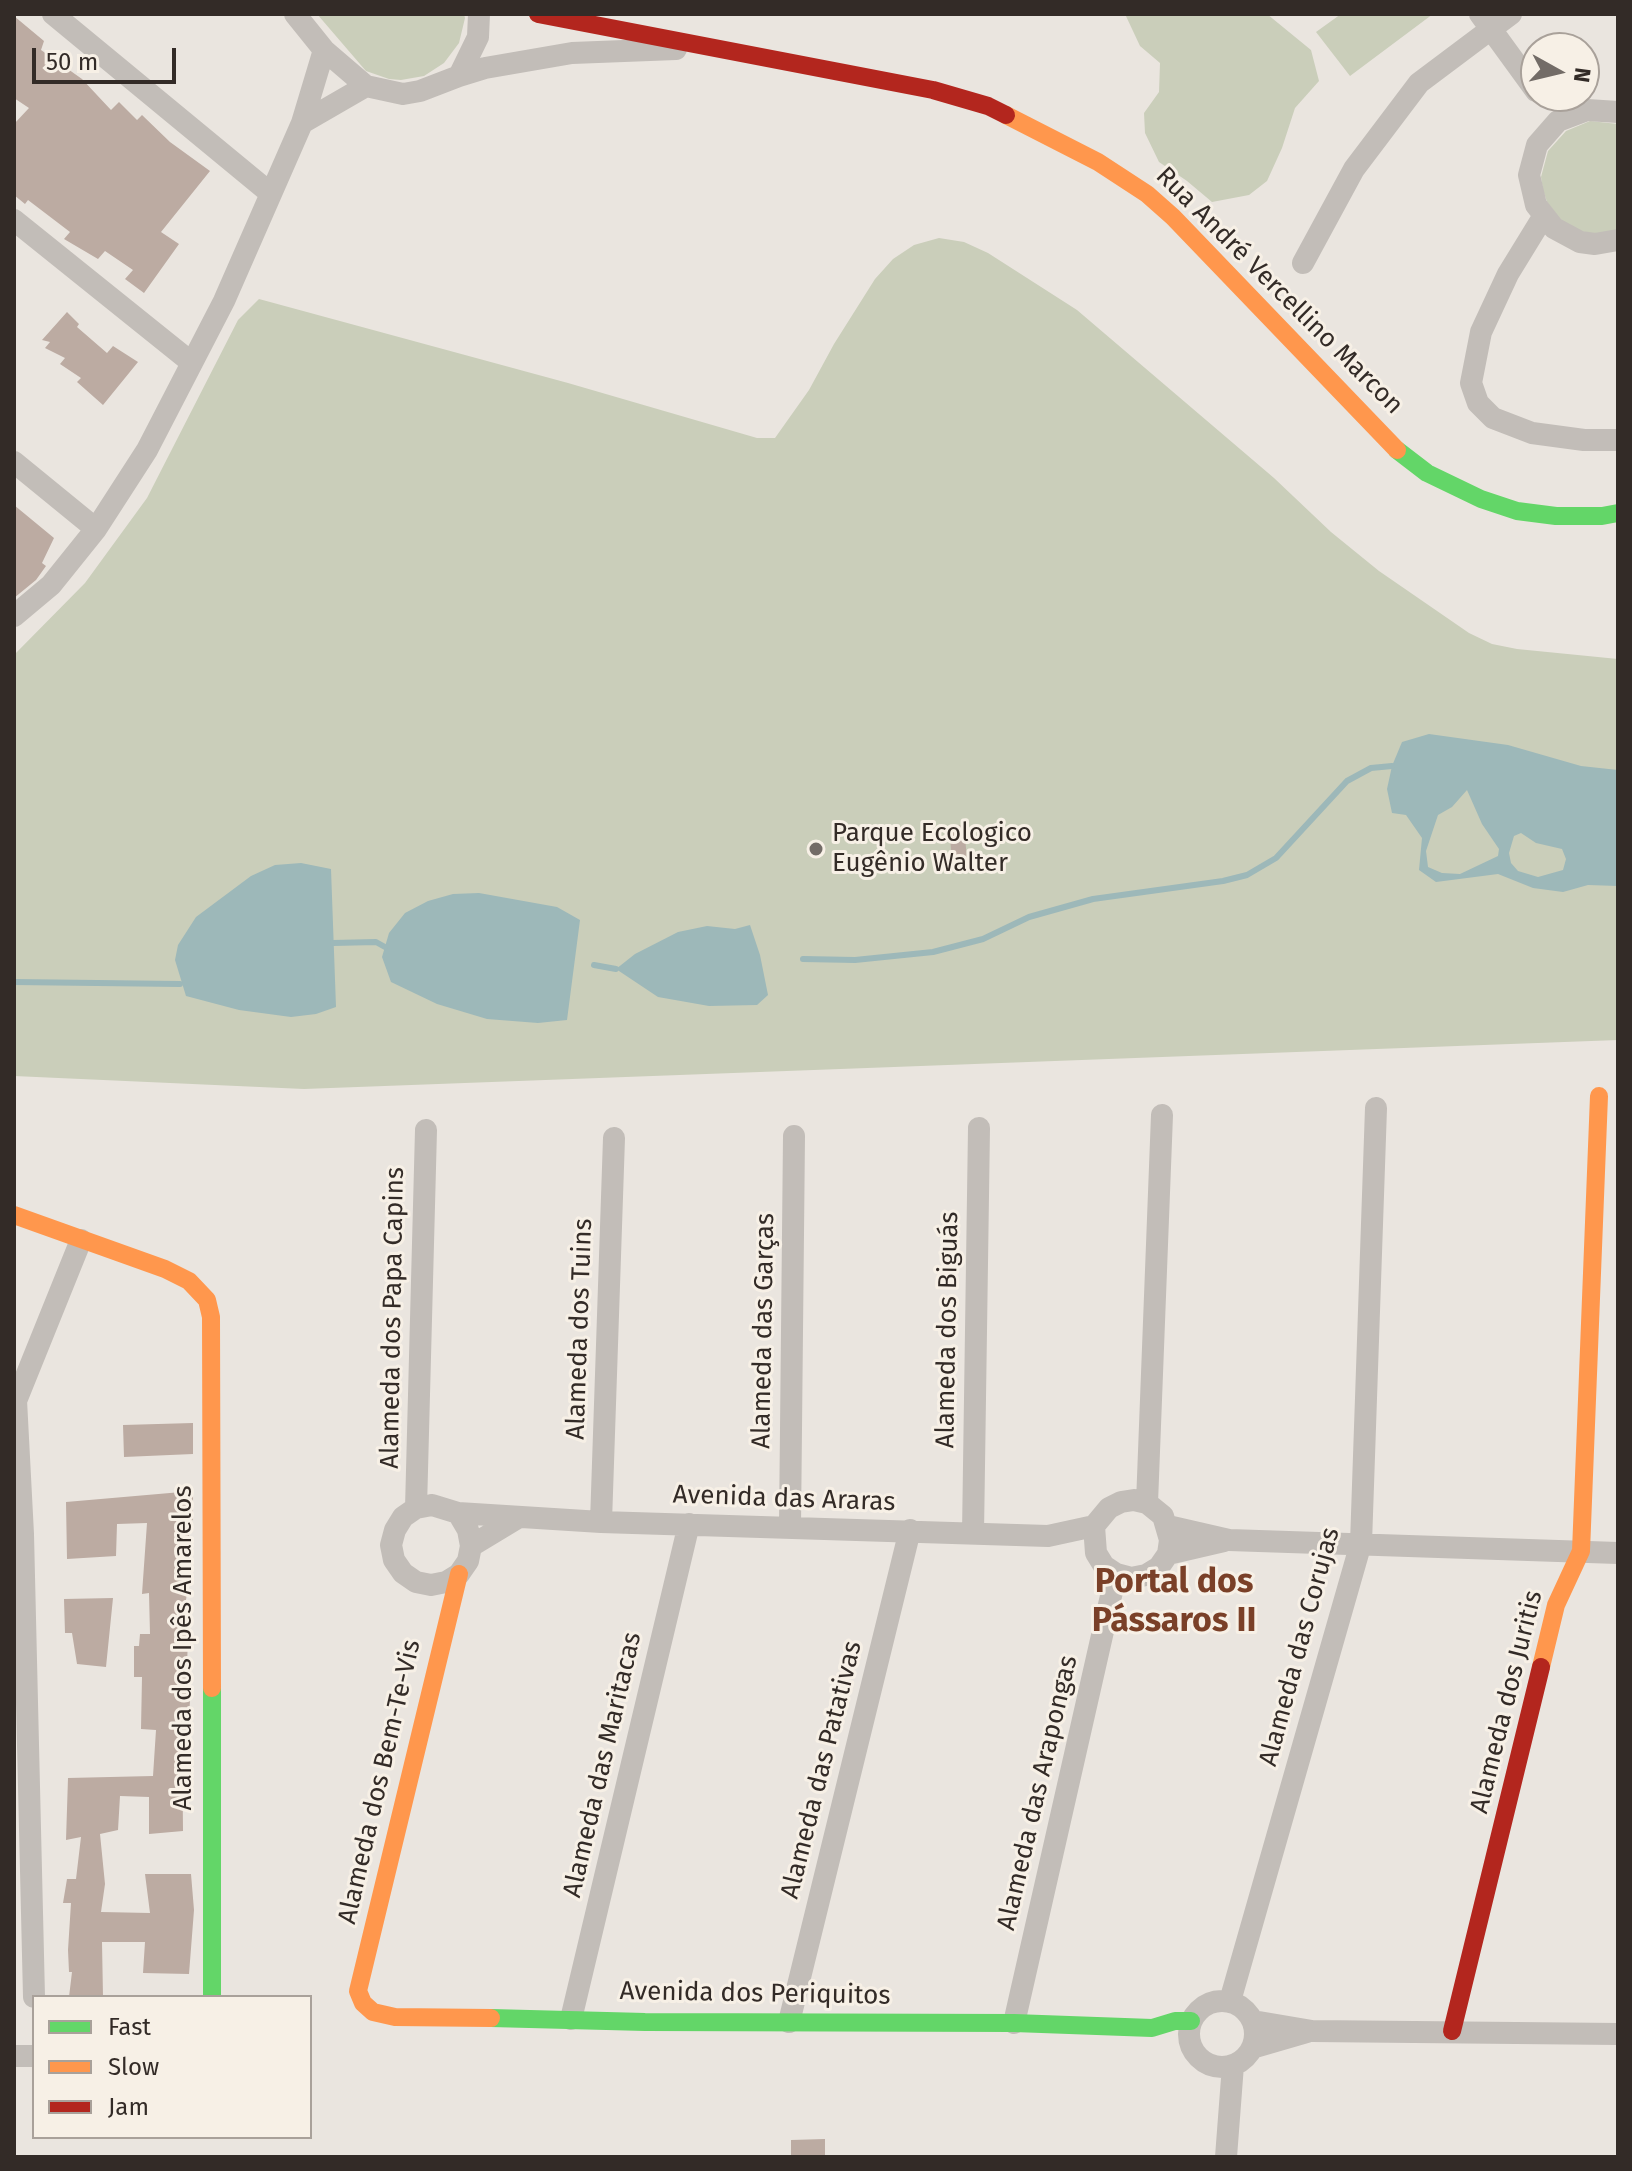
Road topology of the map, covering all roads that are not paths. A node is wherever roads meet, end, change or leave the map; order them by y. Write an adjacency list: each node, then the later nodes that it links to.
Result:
1 (53, 14): 16 (street)
2 (295, 14): 8 (street, Rua André Vercellino Marcon)
3 (479, 14): 10 (street)
4 (538, 14): 7 (street, Rua André Vercellino Marcon)
5 (1511, 14): 6 (street)
6 (1485, 21): 9 (street); 20 (street)
7 (713, 47): 10 (street, Rua André Vercellino Marcon); 24 (street, Rua André Vercellino Marcon)
8 (324, 50): 11 (street, Rua André Vercellino Marcon); 15 (street)
9 (1520, 69)
10 (459, 76): 11 (street, Rua André Vercellino Marcon)
11 (366, 86): 15 (street)
12 (1552, 112): 14 (street)
13 (1618, 112): 14 (street)
14 (1558, 121): 17 (street)
15 (302, 123): 16 (street)
16 (270, 193): 21 (street)
17 (1543, 217): 19 (street); 22 (street)
18 (14, 220): 21 (street)
19 (1618, 240)
20 (1303, 263)
21 (192, 363): 25 (street)
22 (1618, 440)
23 (14, 462): 25 (street)
24 (1618, 513)
25 (96, 529): 26 (street)
26 (14, 616)
27 (1599, 1096): 53 (street, Alameda dos Juritis)
28 (1376, 1108): 51 (street, Alameda das Corujas)
29 (1162, 1115): 37 (street)
30 (979, 1128): 48 (street, Alameda dos Biguás)
31 (426, 1130): 38 (street, Alameda dos Papa Capins)
32 (794, 1136): 43 (street, Alameda das Garças)
33 (614, 1138): 41 (street, Alameda dos Tuins)
34 (14, 1215): 35 (street)
35 (81, 1240): 36 (street); 60 (street, Alameda dos Ipês Amarelos)
36 (15, 1403): 46 (street)
37 (1147, 1503): 44 (street); 45 (street)
38 (416, 1508): 39 (street); 57 (street)
39 (458, 1513): 40 (street, Avenida das Araras); 52 (street)
40 (519, 1517): 41 (street, Avenida das Araras); 52 (street)
41 (601, 1522): 42 (street, Avenida das Araras)
42 (689, 1524): 43 (street, Avenida das Araras); 63 (street, Alameda das Maritacas)
43 (790, 1526): 47 (street, Avenida das Araras)
44 (1094, 1526): 49 (street); 54 (street)
45 (1168, 1526): 50 (street); 56 (street)
46 (19, 1529): 59 (street)
47 (910, 1530): 48 (street, Avenida das Araras); 65 (street, Alameda das Patativas)
48 (973, 1533): 49 (street, Avenida das Araras)
49 (1048, 1536): 54 (street)
50 (1229, 1540): 51 (street); 56 (street)
51 (1361, 1543): 53 (street); 61 (street, Alameda das Corujas)
52 (471, 1546): 57 (street)
53 (1581, 1551): 55 (street); 70 (street, Alameda dos Juritis)
54 (1096, 1553): 58 (street)
55 (1618, 1553)
56 (1168, 1554): 58 (street)
57 (459, 1574): 62 (street, Alameda dos Bem-Te-Vis)
58 (1116, 1574): 66 (street, Alameda das Arapongas)
59 (34, 1995)
60 (212, 1995)
61 (1230, 2001): 64 (street); 68 (street)
62 (363, 2003): 63 (street, Avenida dos Periquitos)
63 (571, 2019): 65 (street, Avenida dos Periquitos)
64 (1253, 2021): 69 (street); 72 (street)
65 (789, 2022): 66 (street, Avenida dos Periquitos)
66 (1014, 2023): 67 (street, Avenida dos Periquitos)
67 (1152, 2028): 68 (street)
68 (1190, 2030): 73 (street)
69 (1312, 2031): 70 (street); 72 (street)
70 (1452, 2031): 71 (street)
71 (1618, 2034)
72 (1252, 2048): 73 (street)
73 (1233, 2065): 74 (street)
74 (1226, 2157)

